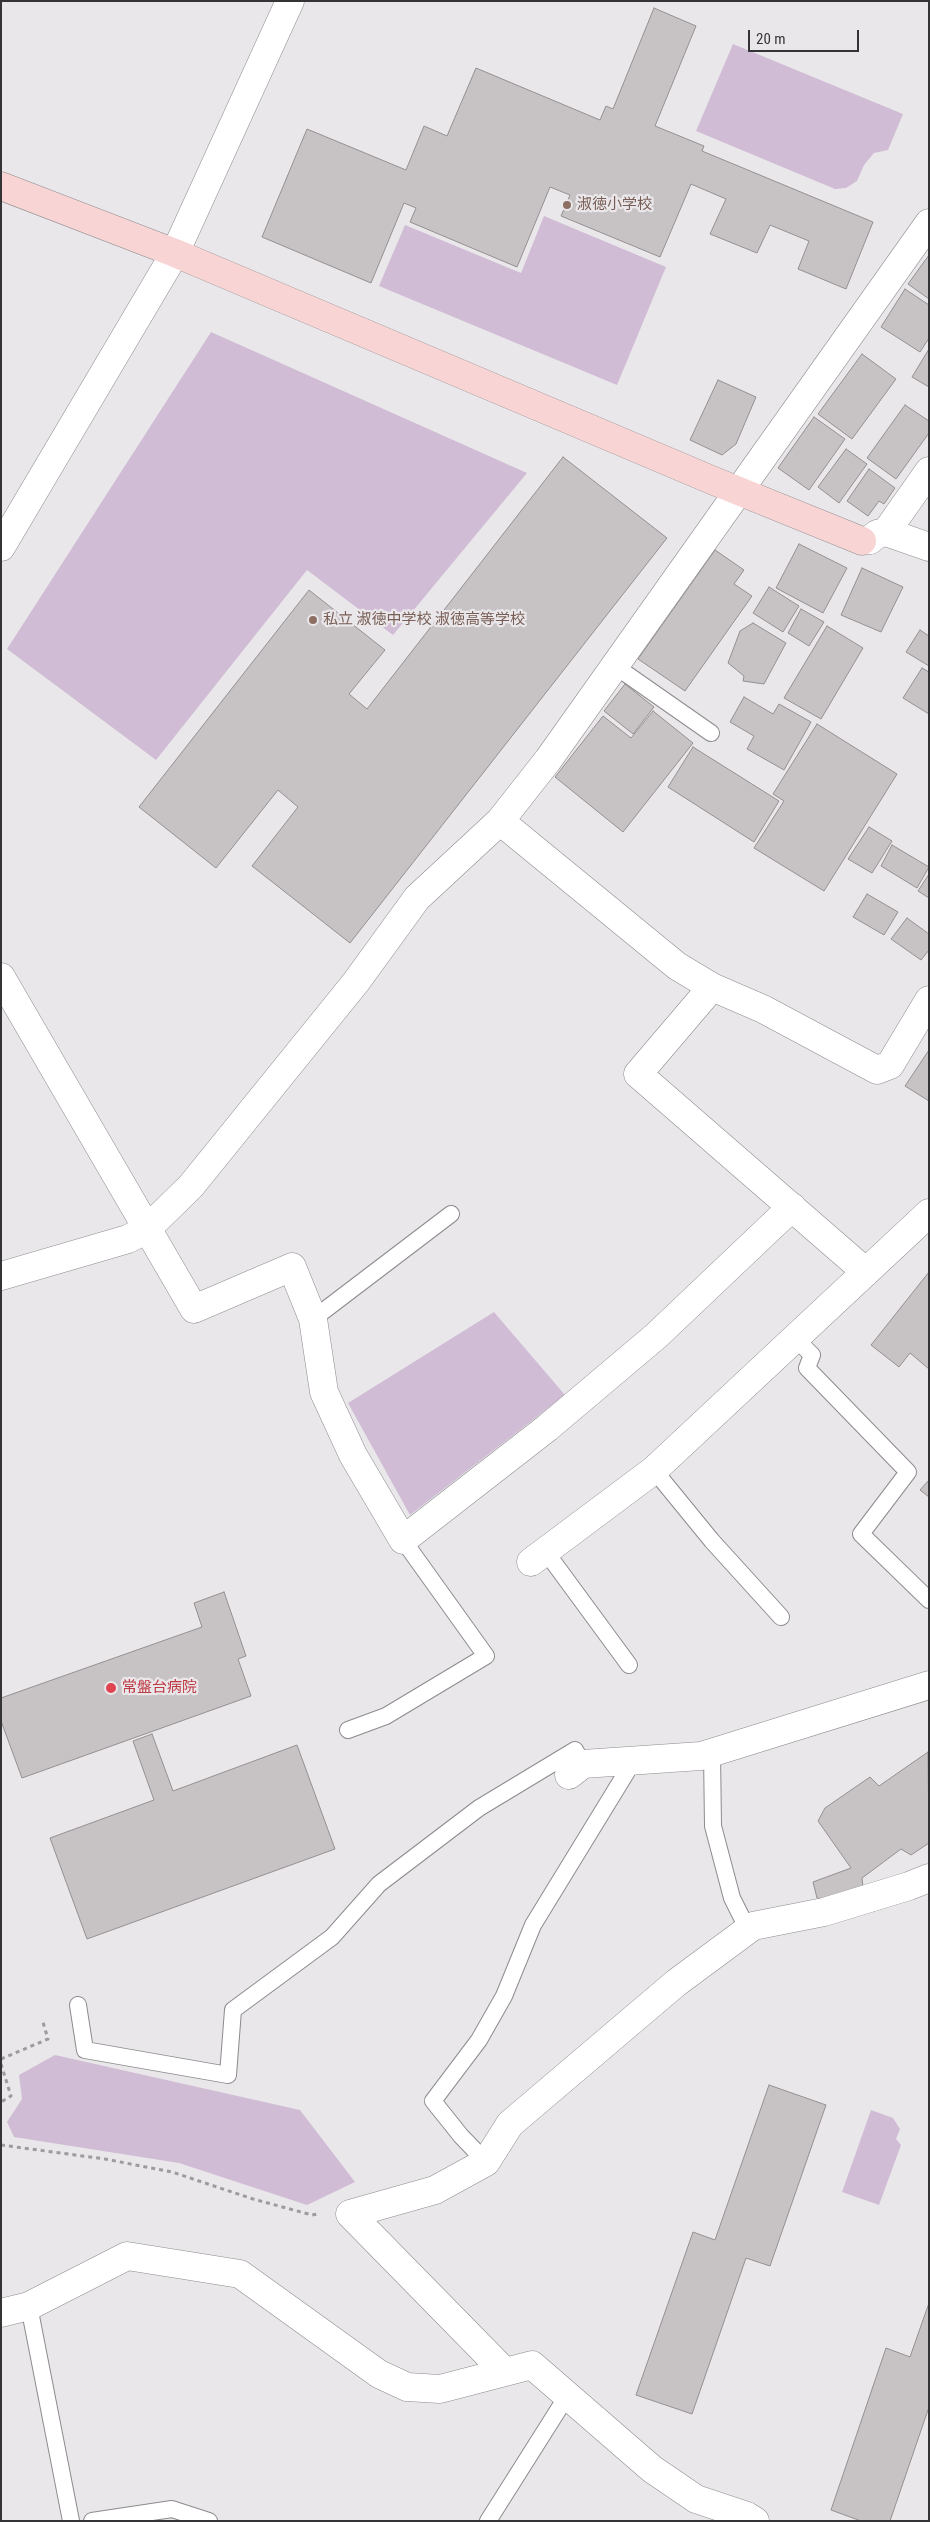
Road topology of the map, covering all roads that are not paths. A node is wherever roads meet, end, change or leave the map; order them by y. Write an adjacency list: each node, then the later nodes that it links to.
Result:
1 (290, 1): 4 (street)
2 (1, 186): 4 (street)
3 (929, 223): 6 (street)
4 (175, 253): 6 (street); 8 (street)
5 (929, 471): 7 (street)
6 (738, 491): 7 (street); 10 (street)
7 (874, 536): 9 (street)
8 (1, 547)
9 (929, 547)
10 (615, 666): 11 (lane); 12 (street)
11 (711, 733)
12 (500, 820): 14 (street); 19 (street)
13 (1, 978): 19 (street)
14 (712, 987): 15 (street); 16 (street)
15 (929, 1000)
16 (792, 1207): 20 (street); 25 (street)
17 (929, 1212): 20 (street)
18 (451, 1214): 22 (lane)
19 (147, 1229): 21 (street); 22 (street)
20 (866, 1272): 23 (street)
21 (1, 1276)
22 (313, 1319): 25 (street)
23 (795, 1338): 24 (street); 27 (lane)
24 (654, 1470): 26 (street); 28 (lane)
25 (403, 1540): 31 (lane)
26 (539, 1557): 29 (lane)
27 (929, 1600)
28 (780, 1617)
29 (629, 1665)
30 (929, 1684): 32 (street)
31 (348, 1730)
32 (712, 1753): 33 (street); 36 (lane)
33 (634, 1760): 34 (street); 38 (lane)
34 (576, 1770): 37 (lane)
35 (929, 1878): 36 (street)
36 (748, 1930): 38 (street)
37 (78, 2005)
38 (486, 2162): 41 (street)
39 (29, 2306): 40 (street); 41 (street); 43 (lane)
40 (1, 2313)
41 (505, 2372): 42 (street)
42 (567, 2396): 46 (lane); 47 (street)
43 (71, 2521)
44 (92, 2521): 45 (lane)
45 (208, 2521)
46 (488, 2521)
47 (755, 2521)

